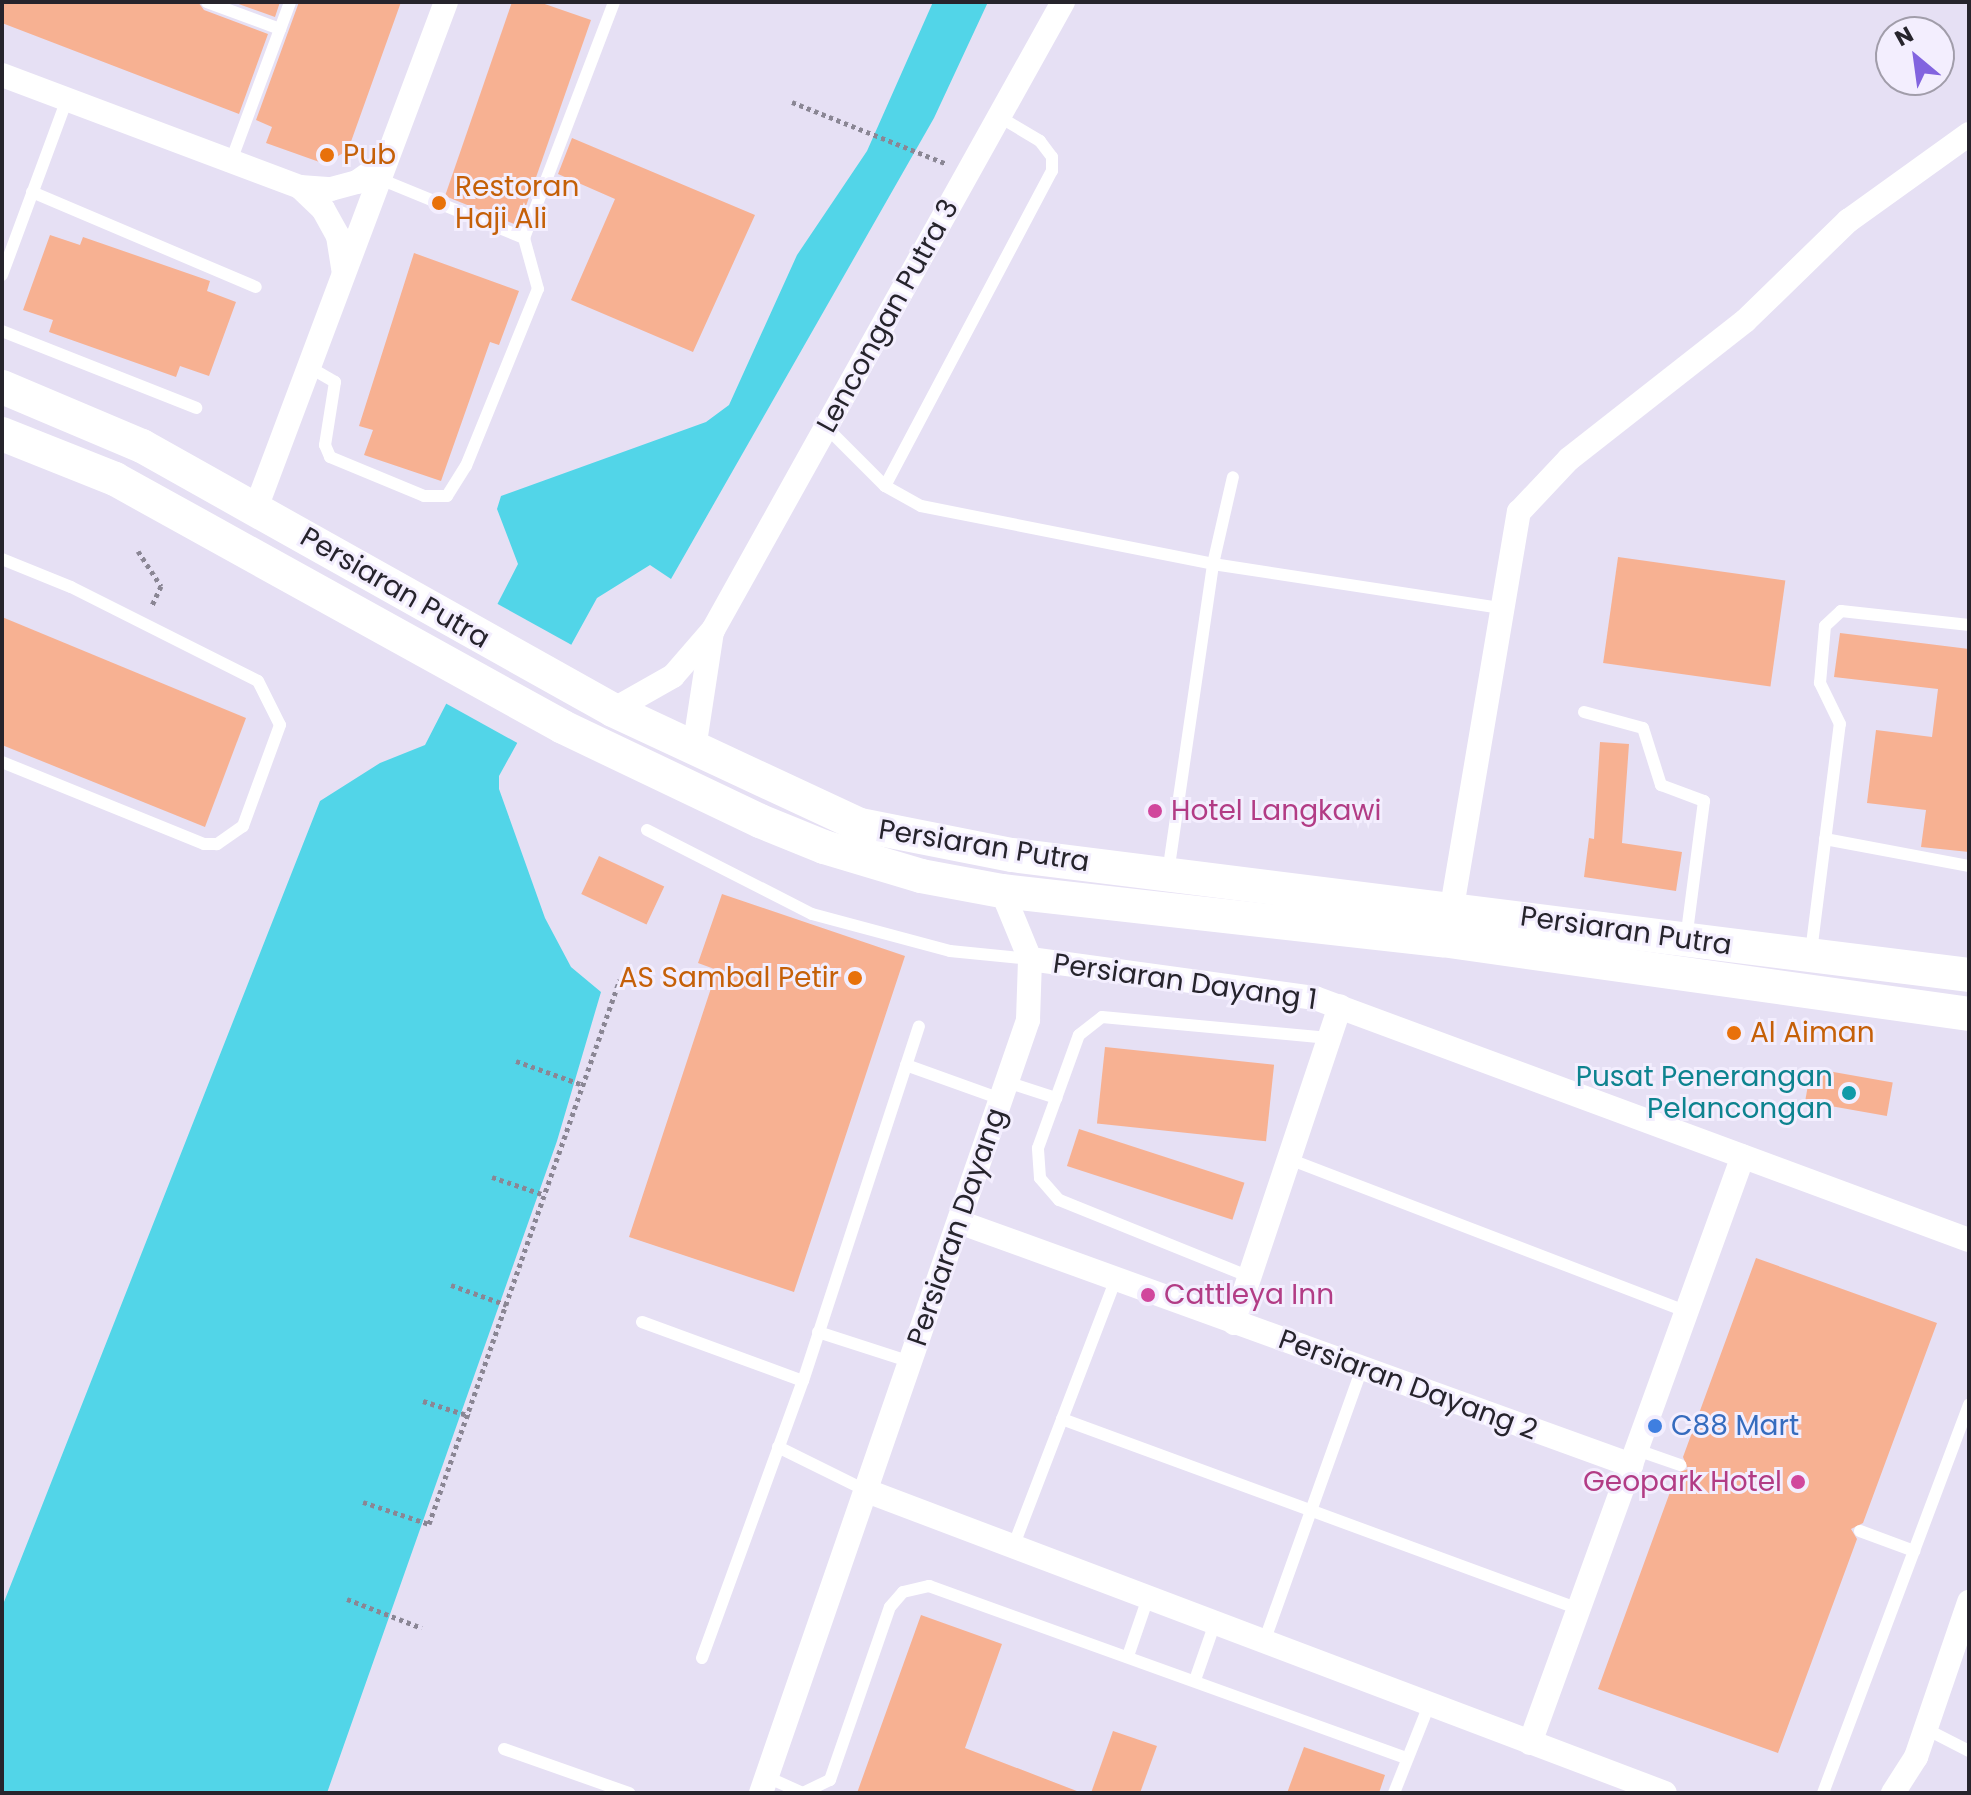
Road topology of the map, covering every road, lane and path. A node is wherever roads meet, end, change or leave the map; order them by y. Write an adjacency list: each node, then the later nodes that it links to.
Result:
1 (207, 2): 6 (lane)
2 (290, 2): 6 (lane)
3 (446, 2): 14 (street)
4 (613, 2): 17 (lane)
5 (1063, 2): 10 (street, Lencongan Putra 3)
6 (280, 29): 12 (lane)
7 (2, 75): 8 (street)
8 (67, 99): 12 (street); 16 (lane)
9 (792, 102): 13 (path)
10 (998, 116): 25 (street, Lencongan Putra 3); 28 (lane)
11 (1969, 134): 33 (street)
12 (231, 161): 15 (street)
13 (943, 162)
14 (383, 171): 15 (street); 17 (lane); 19 (street)
15 (300, 187): 19 (street)
16 (32, 192): 18 (lane); 20 (lane)
17 (524, 238): 22 (lane)
18 (2, 275)
19 (344, 275): 22 (street)
20 (256, 287)
21 (2, 331): 24 (lane)
22 (309, 367): 29 (street)
23 (2, 387): 29 (main road, Persiaran Putra)
24 (196, 408)
25 (827, 428): 28 (lane); 36 (street, Lencongan Putra 3)
26 (2, 434): 45 (main road, Persiaran Putra)
27 (1233, 477): 32 (lane)
28 (885, 486): 32 (lane)
29 (256, 508): 37 (main road, Persiaran Putra)
30 (138, 551): 34 (path)
31 (2, 559): 34 (lane)
32 (1213, 564): 33 (lane); 44 (lane)
33 (1500, 608): 46 (street)
34 (144, 623): 40 (lane)
35 (1969, 625): 42 (lane)
36 (713, 630): 37 (street); 39 (street)
37 (613, 710): 39 (main road, Persiaran Putra)
38 (1584, 712): 47 (lane)
39 (694, 749): 44 (main road, Persiaran Putra)
40 (2, 762)
41 (647, 830): 49 (lane)
42 (1825, 839): 43 (lane); 48 (lane)
43 (1969, 866)
44 (1168, 873): 46 (main road, Persiaran Putra)
45 (1002, 891): 49 (street); 53 (main road, Persiaran Putra)
46 (1452, 907): 47 (main road, Persiaran Putra)
47 (1685, 940): 48 (main road, Persiaran Putra)
48 (1810, 955): 50 (main road, Persiaran Putra)
49 (1030, 959): 52 (street, Persiaran Dayang 1); 59 (street, Persiaran Dayang)
50 (1969, 975)
51 (620, 979): 58 (path)
52 (1340, 1006): 55 (street); 61 (street, Persiaran Dayang 1)
53 (1969, 1014)
54 (919, 1026): 57 (lane)
55 (1329, 1038): 60 (lane); 62 (street)
56 (516, 1061): 58 (path)
57 (906, 1065): 59 (lane); 74 (lane)
58 (583, 1085): 64 (path)
59 (1004, 1090): 60 (lane); 65 (street, Persiaran Dayang)
60 (1056, 1098): 67 (lane)
61 (1743, 1156): 66 (street, Persiaran Dayang 1); 71 (street)
62 (1289, 1159): 67 (street); 71 (lane)
63 (492, 1177): 64 (path)
64 (545, 1195): 70 (path)
65 (959, 1222): 68 (street, Persiaran Dayang 2); 75 (street, Persiaran Dayang)
66 (1969, 1240)
67 (1250, 1277): 73 (street)
68 (1116, 1279): 73 (street, Persiaran Dayang 2); 81 (lane)
69 (451, 1285): 70 (path)
70 (507, 1305): 80 (path)
71 (1687, 1312): 83 (street)
72 (642, 1322): 77 (lane)
73 (1234, 1323): 76 (street, Persiaran Dayang 2)
74 (818, 1332): 75 (lane); 77 (lane)
75 (911, 1362): 85 (street, Persiaran Dayang)
76 (1362, 1368): 83 (street, Persiaran Dayang 2); 87 (lane)
77 (803, 1381): 82 (lane)
78 (423, 1401): 80 (path)
79 (1969, 1404): 90 (lane)
80 (470, 1416): 86 (path)
81 (1062, 1419): 87 (lane); 89 (lane)
82 (778, 1447): 85 (lane); 99 (lane)
83 (1634, 1457): 84 (lane); 94 (street)
84 (1680, 1465)
85 (867, 1491): 89 (street); 107 (street, Persiaran Dayang)
86 (363, 1502)
87 (1312, 1511): 94 (lane); 97 (lane)
88 (1860, 1531): 90 (lane)
89 (1013, 1547): 91 (street)
90 (1914, 1551): 111 (lane)
91 (1148, 1598): 95 (street); 98 (lane)
92 (347, 1599): 96 (path)
93 (1969, 1602): 102 (street)
94 (1579, 1609): 103 (street)
95 (1215, 1623): 97 (street); 100 (lane)
96 (422, 1628)
97 (1264, 1642): 101 (street)
98 (1128, 1656): 100 (lane); 107 (lane)
99 (702, 1658)
100 (1195, 1680): 106 (lane)
101 (1429, 1705): 103 (street); 106 (lane)
102 (1926, 1729): 105 (lane); 112 (street)
103 (1530, 1743): 110 (street)
104 (504, 1749): 108 (lane)
105 (1969, 1751)
106 (1406, 1758): 109 (lane)
107 (764, 1785)
108 (629, 1793)
109 (1394, 1793)
110 (1665, 1793)
111 (1823, 1793)
112 (1893, 1793)

